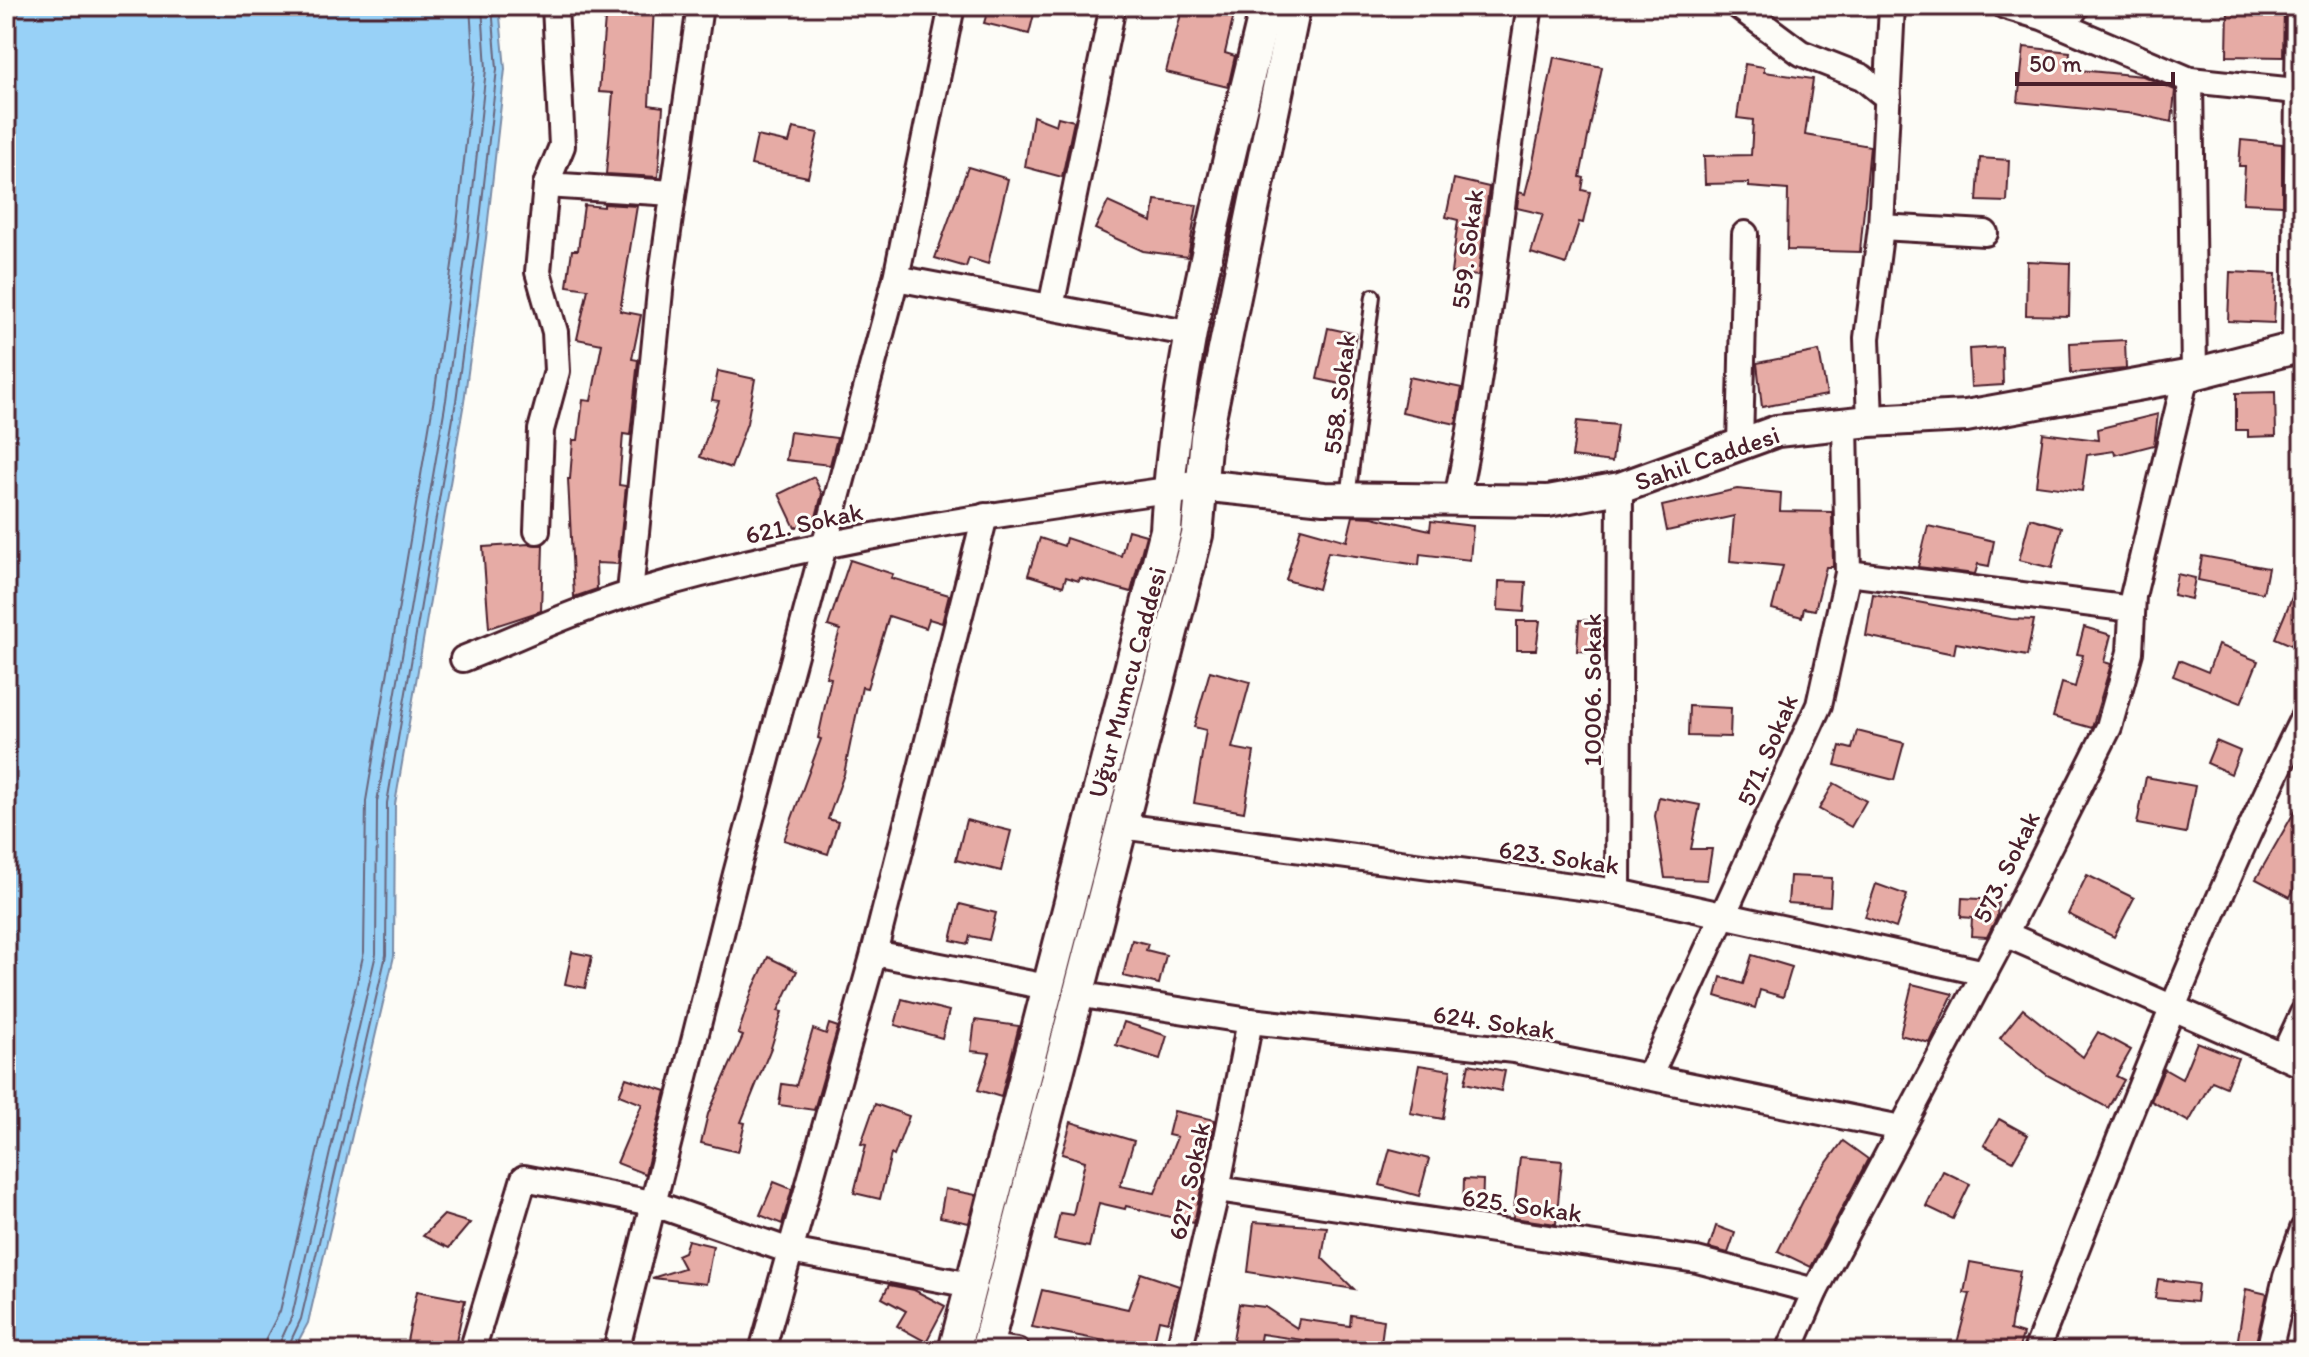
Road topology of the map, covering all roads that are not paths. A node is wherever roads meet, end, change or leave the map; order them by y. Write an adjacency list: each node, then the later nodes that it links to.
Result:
1 (555, 6): 16 (street)
2 (700, 6): 17 (street)
3 (952, 6): 21 (street)
4 (1113, 6): 23 (street)
5 (1266, 6): 24 (street, Uğur Mumcu Caddesi)
6 (1295, 6): 29 (street, Uğur Mumcu Caddesi)
7 (1530, 6): 33 (street, 559. Sokak)
8 (1738, 6): 15 (street)
9 (1892, 6): 15 (street, 571. Sokak)
10 (2005, 6): 12 (street)
11 (2299, 6): 14 (street)
12 (2070, 16): 13 (street)
13 (2190, 80): 14 (street); 26 (street, 573. Sokak)
14 (2297, 91): 25 (street)
15 (1888, 98): 18 (street, 571. Sokak)
16 (546, 185): 17 (street); 35 (street)
17 (673, 193): 38 (street)
18 (1881, 227): 19 (street); 27 (street, 571. Sokak)
19 (1985, 233)
20 (1745, 234): 28 (street)
21 (896, 278): 23 (street); 36 (street)
22 (1373, 296): 32 (lane, 558. Sokak)
23 (1051, 307): 24 (street)
24 (1192, 334): 31 (street, Uğur Mumcu Caddesi)
25 (2299, 347): 26 (street, Sahil Caddesi)
26 (2190, 376): 27 (street, Sahil Caddesi); 39 (street, 573. Sokak)
27 (1857, 422): 28 (street, Sahil Caddesi); 37 (street, 571. Sokak)
28 (1740, 445): 30 (street, Sahil Caddesi)
29 (1200, 485): 31 (street, Sahil Caddesi); 32 (street, Sahil Caddesi); 42 (street, Uğur Mumcu Caddesi)
30 (1620, 488): 33 (street, Sahil Caddesi); 43 (street, 10006. Sokak)
31 (1168, 490): 34 (street, 621. Sokak); 48 (street, Uğur Mumcu Caddesi)
32 (1348, 498): 33 (street, Sahil Caddesi)
33 (1457, 498)
34 (985, 516): 36 (street, 621. Sokak); 46 (street)
35 (537, 531)
36 (825, 546): 38 (street, 621. Sokak); 56 (street)
37 (1848, 573): 39 (street); 44 (street, 571. Sokak)
38 (630, 593): 40 (street, 621. Sokak)
39 (2132, 609): 45 (street, 573. Sokak)
40 (463, 659)
41 (2303, 718): 49 (street)
42 (1121, 826): 43 (street, 623. Sokak); 48 (street, Uğur Mumcu Caddesi)
43 (1618, 892): 44 (street, 623. Sokak)
44 (1725, 915): 47 (street, 623. Sokak); 53 (street, 571. Sokak)
45 (2005, 934): 47 (street, 573. Sokak); 49 (street)
46 (874, 953): 48 (street, 624. Sokak); 58 (street)
47 (1985, 973): 54 (street, 573. Sokak)
48 (1062, 991): 51 (street, 624. Sokak); 59 (street, Uğur Mumcu Caddesi); 61 (street, Uğur Mumcu Caddesi)
49 (2172, 1007): 52 (street); 68 (street)
50 (2303, 1013): 52 (street)
51 (1250, 1021): 53 (street, 624. Sokak); 55 (street, 627. Sokak)
52 (2293, 1061)
53 (1650, 1075): 54 (street, 624. Sokak)
54 (1901, 1128): 60 (street, 573. Sokak)
55 (1217, 1189): 60 (street, 625. Sokak); 66 (street, 627. Sokak)
56 (652, 1203): 58 (street); 62 (street); 63 (street)
57 (2303, 1229): 69 (street)
58 (790, 1251): 59 (street); 64 (street)
59 (971, 1285): 65 (street, Uğur Mumcu Caddesi)
60 (1815, 1291): 67 (street, 573. Sokak)
61 (997, 1350)
62 (472, 1351)
63 (616, 1351)
64 (762, 1351)
65 (954, 1351)
66 (1179, 1351)
67 (1789, 1351)
68 (2036, 1351)
69 (2269, 1351)

